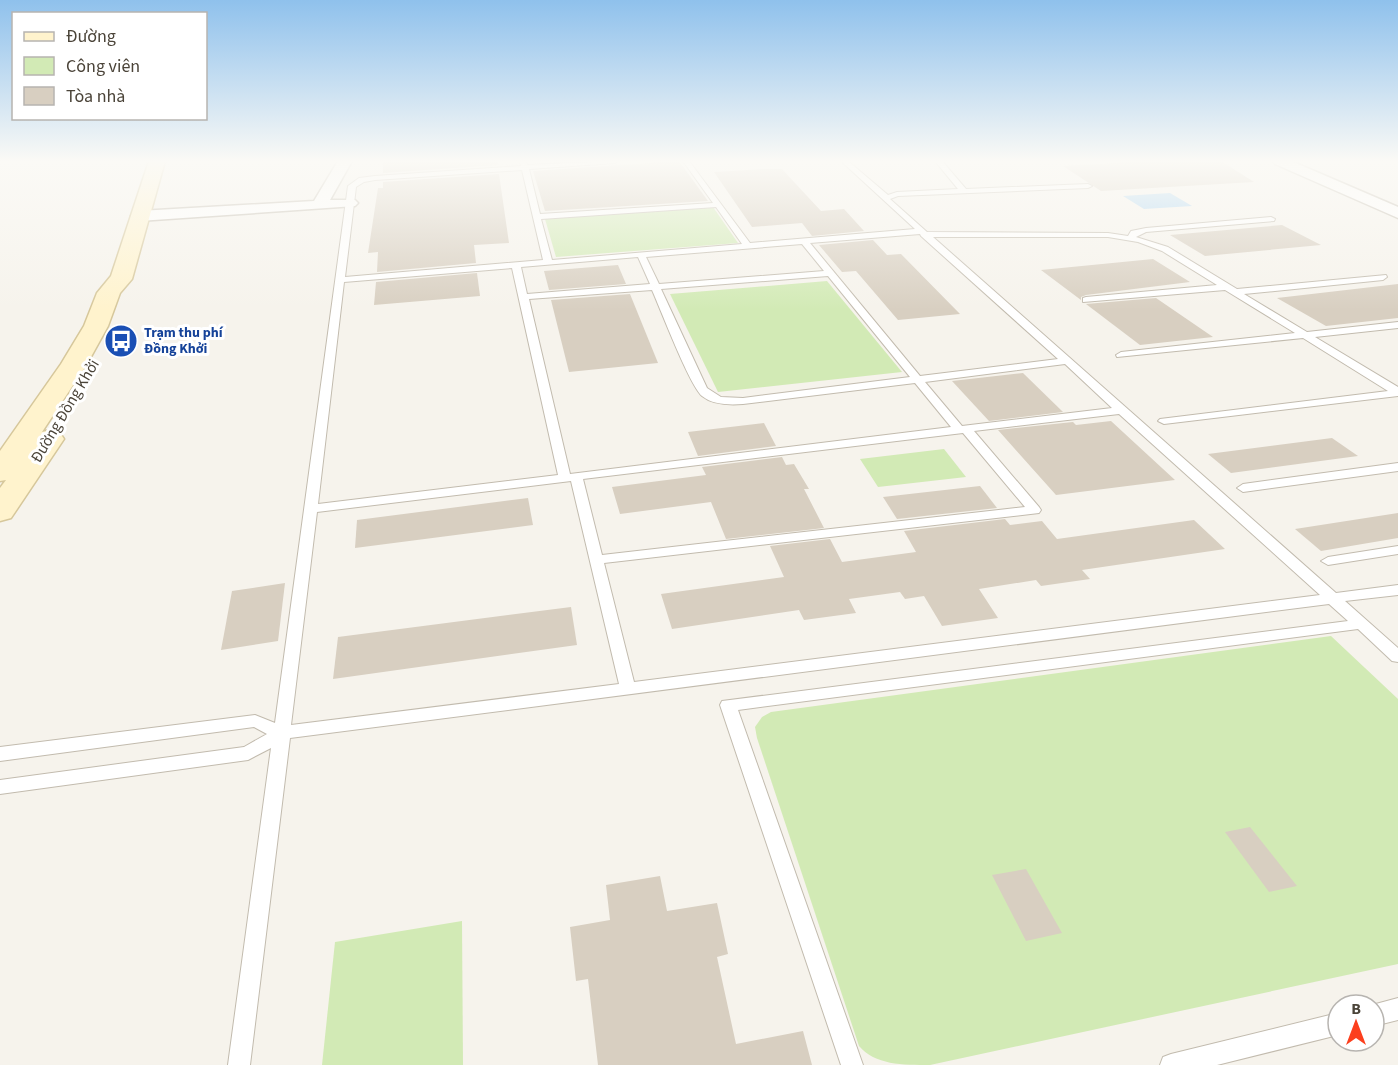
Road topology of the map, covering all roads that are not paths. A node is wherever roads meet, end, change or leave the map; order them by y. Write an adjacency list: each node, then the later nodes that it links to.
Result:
1 (141, 211): 8 (main road, Đường Đồng Khởi)
2 (226, 211): 8 (street)
3 (349, 211): 21 (lane)
4 (535, 211): 9 (lane)
5 (632, 211): 9 (lane)
6 (722, 211): 14 (lane)
7 (898, 211): 11 (lane)
8 (139, 216): 20 (main road, Đường Đồng Khởi)
9 (537, 217): 16 (lane)
10 (1271, 219): 12 (lane)
11 (922, 233): 12 (lane); 13 (lane); 30 (lane)
12 (1131, 238): 22 (lane)
13 (804, 241): 14 (lane); 18 (lane)
14 (748, 246): 15 (lane)
15 (641, 255): 16 (lane); 23 (lane)
16 (548, 262): 17 (lane)
17 (516, 265): 21 (lane); 25 (lane)
18 (830, 273): 23 (lane); 31 (lane)
19 (1383, 277): 24 (lane)
20 (121, 279): 37 (main road, Đường Đồng Khởi); 41 (main road, Đường Đồng Khởi)
21 (340, 280): 40 (lane)
22 (1225, 286): 24 (lane); 26 (lane)
23 (656, 287): 25 (lane); 31 (lane)
24 (1235, 292): 28 (lane)
25 (524, 297): 38 (lane)
26 (1086, 300)
27 (1398, 325): 28 (lane)
28 (1305, 335): 29 (lane); 32 (lane)
29 (1121, 355)
30 (1066, 361): 31 (lane); 33 (lane)
31 (918, 380): 35 (lane)
32 (1398, 393): 34 (lane)
33 (1121, 410): 35 (lane); 46 (lane)
34 (1164, 421)
35 (962, 429): 38 (lane); 43 (lane)
36 (1398, 467): 39 (lane)
37 (0, 472)
38 (570, 477): 40 (lane); 43 (lane)
39 (1243, 488)
40 (311, 509): 50 (lane)
41 (0, 511)
42 (1398, 550): 44 (lane)
43 (597, 560): 49 (lane)
44 (1328, 561)
45 (1398, 590): 46 (lane)
46 (1332, 599): 47 (lane); 49 (lane)
47 (1361, 624): 48 (lane); 55 (lane)
48 (1398, 657)
49 (628, 689): 50 (lane)
50 (282, 733): 51 (lane); 52 (lane); 54 (lane)
51 (0, 754)
52 (0, 787)
53 (1326, 1027): 56 (lane)
54 (239, 1065)
55 (852, 1065)
56 (1171, 1065)

